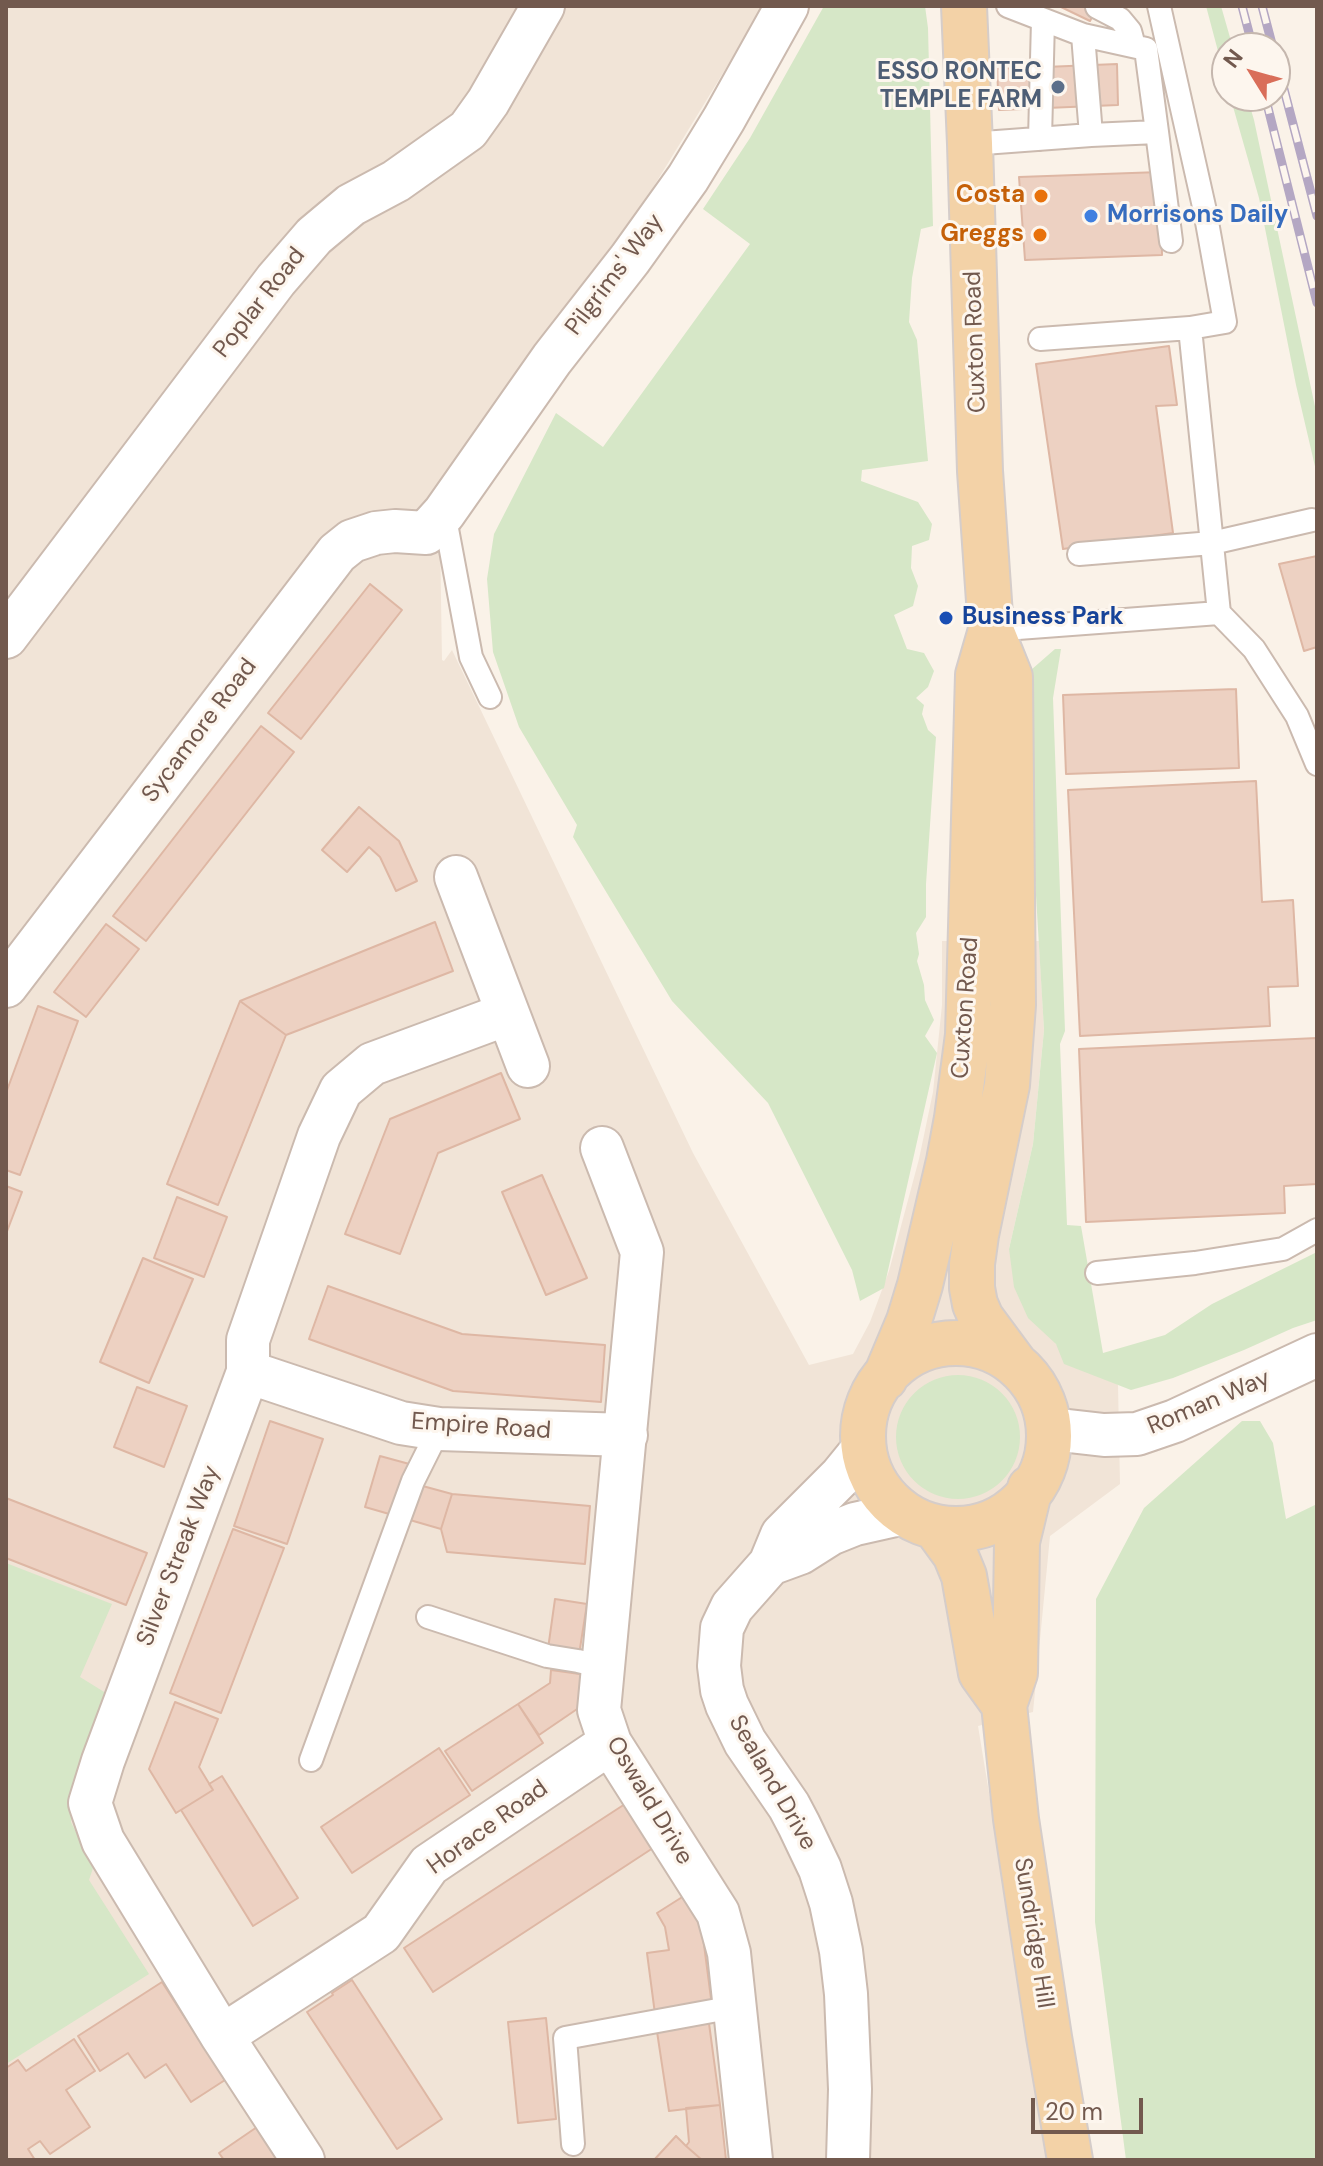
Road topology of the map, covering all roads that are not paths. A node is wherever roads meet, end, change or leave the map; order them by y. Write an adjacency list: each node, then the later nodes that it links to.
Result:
1 (543, 6): 23 (street, Poplar Road)
2 (787, 6): 18 (street, Pilgrims' Way)
3 (964, 6): 13 (main road, Cuxton Road)
4 (1008, 6): 7 (lane)
5 (1159, 6): 15 (lane)
6 (1097, 7): 9 (lane)
7 (1043, 20): 8 (lane); 12 (lane)
8 (1083, 35): 9 (lane); 11 (lane)
9 (1134, 46): 10 (lane)
10 (1157, 132): 11 (lane); 14 (lane)
11 (1091, 135): 12 (lane)
12 (1040, 139): 13 (lane)
13 (970, 144): 22 (main road, Cuxton Road)
14 (1171, 241)
15 (1190, 328): 16 (lane); 19 (lane)
16 (1040, 339)
17 (1312, 520): 19 (lane)
18 (435, 523): 24 (lane); 27 (street, Sycamore Road)
19 (1212, 543): 20 (lane); 21 (lane)
20 (1079, 554)
21 (1219, 613): 22 (lane); 25 (lane)
22 (991, 630): 34 (main road, Cuxton Road); 36 (main road, Cuxton Road)
23 (6, 637)
24 (490, 697)
25 (1317, 764)
26 (456, 877): 28 (street)
27 (6, 986)
28 (507, 1014): 29 (street); 35 (street, Silver Streak Way)
29 (528, 1066)
30 (602, 1148): 39 (street, Oswald Drive)
31 (1317, 1230): 32 (lane)
32 (1097, 1273)
33 (1317, 1355): 38 (street, Roman Way)
34 (1015, 1364): 36 (main road); 38 (main road)
35 (248, 1372): 37 (street, Empire Road); 50 (street, Silver Streak Way)
36 (885, 1378): 40 (main road)
37 (439, 1429): 39 (street, Empire Road); 48 (lane)
38 (1051, 1429): 41 (main road)
39 (626, 1435): 45 (street, Oswald Drive)
40 (863, 1449): 42 (main road); 43 (street, Sealand Drive)
41 (1030, 1488): 42 (main road); 46 (main road, Sundridge Hill)
42 (920, 1520): 43 (street, Sealand Drive); 46 (main road, Sundridge Hill)
43 (770, 1564): 54 (street, Sealand Drive)
44 (428, 1617): 45 (lane)
45 (604, 1667): 47 (street, Oswald Drive)
46 (1004, 1705): 55 (main road, Sundridge Hill)
47 (610, 1743): 49 (street, Oswald Drive); 50 (street, Horace Road)
48 (311, 1760)
49 (734, 2007): 51 (lane); 53 (street, Oswald Drive)
50 (222, 2036): 52 (street, Silver Streak Way)
51 (573, 2144)
52 (303, 2160)
53 (751, 2160)
54 (848, 2160)
55 (1070, 2160)

